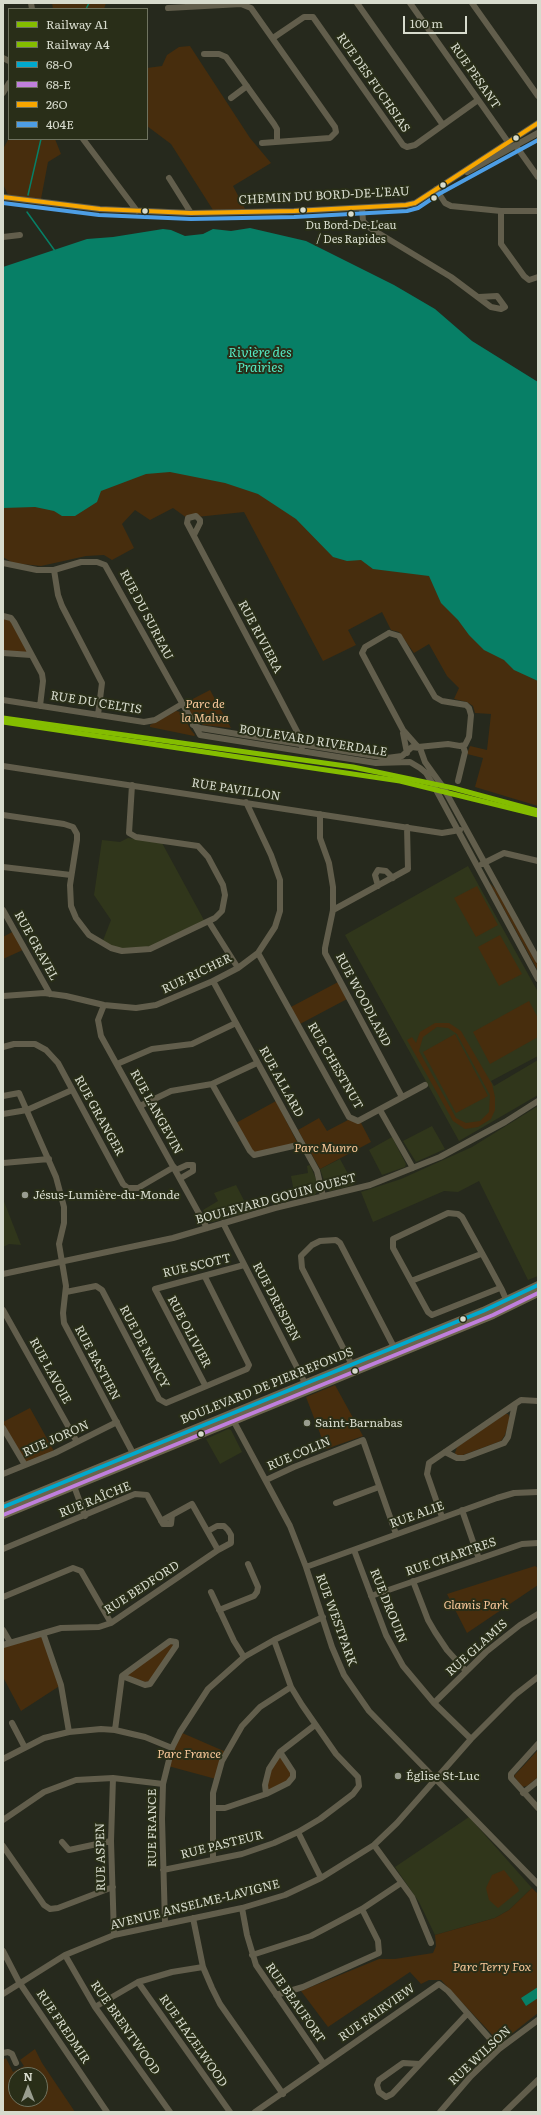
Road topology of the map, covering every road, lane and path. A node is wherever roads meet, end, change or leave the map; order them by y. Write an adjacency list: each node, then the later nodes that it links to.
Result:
1 (357, 3): 12 (street)
2 (410, 3): 10 (street, RUE PESANT)
3 (472, 3): 8 (street)
4 (168, 8): 5 (street)
5 (273, 38): 12 (street, RUE DES FUCHSIAS); 16 (street)
6 (204, 54): 7 (street)
7 (247, 86): 9 (street); 16 (street)
8 (538, 96)
9 (231, 98)
10 (478, 100): 12 (street, RUE DES FUCHSIAS); 17 (street, RUE PESANT)
11 (538, 123): 17 (street)
12 (443, 125)
13 (538, 133): 18 (street)
14 (84, 140): 24 (street)
15 (262, 142): 16 (street)
16 (276, 142)
17 (508, 142): 21 (street)
18 (516, 146): 19 (street); 21 (street)
19 (538, 177)
20 (169, 178): 27 (street)
21 (436, 189): 23 (street, CHEMIN DU BORD-DE-L'EAU); 25 (street)
22 (3, 197): 24 (street, CHEMIN DU BORD-DE-L'EAU)
23 (362, 208): 27 (street, CHEMIN DU BORD-DE-L'EAU); 31 (street)
24 (137, 211): 27 (street, CHEMIN DU BORD-DE-L'EAU)
25 (501, 211): 26 (street); 30 (street)
26 (538, 211)
27 (191, 213)
28 (20, 235): 29 (street)
29 (3, 237)
30 (538, 277)
31 (479, 297)
32 (194, 535): 45 (street, RUE RIVIERA)
33 (3, 563): 34 (street, RUE DU SUREAU)
34 (54, 570): 39 (street, RUE DU SUREAU); 41 (street)
35 (3, 616): 37 (street)
36 (3, 653): 37 (street)
37 (31, 655): 40 (street)
38 (3, 700): 40 (street, RUE DU CELTIS)
39 (182, 704): 41 (street, RUE DU CELTIS); 45 (street, BOULEVARD RIVERDALE)
40 (40, 706): 41 (street, RUE DU CELTIS)
41 (98, 715)
42 (403, 730): 44 (street); 46 (street); 47 (street)
43 (442, 745): 44 (street); 46 (street); 48 (street)
44 (464, 746): 51 (street)
45 (302, 747): 47 (street, BOULEVARD RIVERDALE); 49 (street, BOULEVARD RIVERDALE)
46 (418, 747): 47 (street); 48 (street)
47 (407, 752): 49 (street)
48 (423, 757): 49 (street); 57 (street)
49 (412, 763): 58 (street)
50 (3, 766): 52 (street, RUE PAVILLON)
51 (458, 782)
52 (132, 785): 53 (street, RUE PAVILLON); 68 (street)
53 (246, 802): 54 (street, RUE PAVILLON); 69 (street, RUE RICHER)
54 (320, 814): 56 (street, RUE PAVILLON); 67 (street, RUE WOODLAND)
55 (3, 815): 63 (street)
56 (407, 827): 58 (street, RUE PAVILLON); 64 (street)
57 (465, 828): 58 (street, RUE PAVILLON); 60 (street)
58 (458, 831): 61 (street)
59 (538, 861): 60 (street)
60 (484, 862): 61 (street); 70 (street)
61 (476, 866): 72 (street)
62 (3, 867): 63 (street)
63 (71, 874): 68 (street)
64 (393, 878): 65 (street); 65 (street)
65 (378, 886): 67 (street)
66 (3, 910): 74 (street, RUE GRAVEL)
67 (333, 910): 85 (street, RUE WOODLAND)
68 (209, 922): 71 (street)
69 (258, 952): 71 (street, RUE RICHER); 89 (street, RUE CHESTNUT)
70 (538, 960)
71 (238, 968): 73 (street, RUE RICHER)
72 (538, 979)
73 (213, 981): 76 (street, RUE RICHER); 77 (street, RUE ALLARD)
74 (50, 994): 75 (street, RUE RICHER); 76 (street, RUE RICHER)
75 (3, 996)
76 (104, 1005): 80 (street, RUE LANGEVIN)
77 (236, 1023): 79 (street, RUE ALLARD); 80 (street)
78 (3, 1046): 83 (street, RUE GRANGER)
79 (258, 1063): 81 (street); 91 (street, RUE ALLARD)
80 (117, 1064): 87 (street, RUE LANGEVIN)
81 (212, 1084): 87 (street); 91 (street)
82 (425, 1085): 85 (street, RUE CHESTNUT)
83 (72, 1090): 88 (street); 95 (street, RUE GRANGER)
84 (3, 1096): 88 (street, RUE BASTIEN)
85 (402, 1097): 89 (street, RUE CHESTNUT)
86 (538, 1101): 94 (street, BOULEVARD GOUIN OUEST)
87 (140, 1106): 95 (street, RUE LANGEVIN)
88 (27, 1110): 90 (street); 92 (street, RUE BASTIEN)
89 (380, 1110): 94 (street)
90 (3, 1114)
91 (302, 1144): 97 (street, RUE ALLARD)
92 (49, 1159): 93 (street); 101 (street, RUE BASTIEN)
93 (3, 1163)
94 (413, 1168): 97 (street, BOULEVARD GOUIN OUEST)
95 (175, 1169): 96 (street, RUE LANGEVIN); 96 (street)
96 (181, 1178): 99 (street, RUE LANGEVIN)
97 (323, 1196): 98 (street, BOULEVARD GOUIN OUEST)
98 (223, 1223): 99 (street, BOULEVARD GOUIN OUEST); 102 (street, RUE DRESDEN)
99 (207, 1228): 101 (street, BOULEVARD GOUIN OUEST)
100 (481, 1254): 105 (street); 105 (street); 107 (street)
101 (62, 1260): 103 (street, BOULEVARD GOUIN OUEST); 109 (street, RUE BASTIEN)
102 (244, 1266): 104 (street, RUE SCOTT); 116 (street, RUE DRESDEN)
103 (3, 1274)
104 (204, 1277): 108 (street, RUE SCOTT); 115 (street, RUE DE NANCY)
105 (411, 1281): 107 (street)
106 (538, 1285): 111 (main road, BOULEVARD DE PIERREFONDS)
107 (500, 1288): 111 (street)
108 (155, 1289): 115 (street, RUE OLIVIER)
109 (66, 1292): 115 (street, RUE DE NANCY); 120 (street, RUE BASTIEN)
110 (538, 1293): 111 (main road, BOULEVARD DE PIERREFONDS)
111 (509, 1304): 113 (main road, BOULEVARD DE PIERREFONDS)
112 (3, 1310): 122 (street, RUE LAVOIE)
113 (396, 1351): 114 (main road, BOULEVARD DE PIERREFONDS); 114 (street); 116 (main road, BOULEVARD DE PIERREFONDS)
114 (352, 1365): 116 (main road, BOULEVARD DE PIERREFONDS)
115 (205, 1385)
116 (307, 1387): 119 (main road, BOULEVARD DE PIERREFONDS)
117 (538, 1401): 118 (street)
118 (515, 1404): 123 (street); 123 (street)
119 (232, 1418): 124 (main road, BOULEVARD DE PIERREFONDS); 127 (street, RUE WESTPARK)
120 (117, 1422): 122 (street, RUE JORON); 124 (street, RUE BASTIEN)
121 (3, 1428): 125 (street)
122 (77, 1442): 125 (street, RUE JORON)
123 (444, 1452): 136 (street)
124 (135, 1457): 128 (main road, BOULEVARD DE PIERREFONDS); 132 (main road, BOULEVARD DE PIERREFONDS)
125 (25, 1465): 126 (street, RUE JORON)
126 (3, 1474)
127 (266, 1480): 129 (street, RUE COLIN); 145 (street, RUE WESTPARK)
128 (74, 1486): 134 (main road, BOULEVARD DE PIERREFONDS); 135 (street)
129 (379, 1487): 131 (street); 138 (street)
130 (538, 1492): 133 (street, RUE ALIE)
131 (336, 1503)
132 (3, 1507)
133 (462, 1510): 136 (street, RUE ALIE); 143 (street)
134 (3, 1515)
135 (85, 1516): 137 (street, RUE RAÎCHE); 140 (street, RUE RAÎCHE)
136 (442, 1517): 138 (street, RUE ALIE)
137 (208, 1531): 141 (street); 141 (street, RUE BEDFORD)
138 (396, 1534): 142 (street, RUE ALIE)
139 (538, 1543): 143 (street, RUE CHARTRES)
140 (3, 1549)
141 (218, 1550): 153 (street, RUE BEDFORD)
142 (354, 1550): 145 (street, RUE ALIE); 148 (street, RUE DROUIN)
143 (479, 1559): 146 (street, RUE CHARTRES)
144 (248, 1564): 150 (street)
145 (306, 1567): 152 (street, RUE WESTPARK)
146 (413, 1582): 148 (street, RUE CHARTRES); 160 (street)
147 (211, 1592): 150 (street)
148 (371, 1596): 164 (street, RUE DROUIN)
149 (3, 1597): 153 (street)
150 (219, 1610): 159 (street)
151 (538, 1614): 160 (street, RUE GLAMIS)
152 (323, 1617): 156 (street, RUE FRANCE); 176 (street, RUE WESTPARK)
153 (111, 1623): 155 (street, RUE BEDFORD)
154 (3, 1630): 157 (street)
155 (43, 1633): 157 (street, RUE BEDFORD); 168 (street)
156 (274, 1640): 159 (street, RUE FRANCE); 163 (street, RUE PASTEUR)
157 (10, 1642): 158 (street, RUE BEDFORD)
158 (3, 1645)
159 (244, 1657): 172 (street, RUE FRANCE)
160 (466, 1671): 164 (street, RUE GLAMIS)
161 (122, 1676): 161 (street); 167 (street)
162 (538, 1677): 169 (street, AVENUE ANSELME-LAVIGNE)
163 (291, 1686): 166 (street, RUE PASTEUR); 181 (street)
164 (434, 1703): 169 (street, RUE DROUIN)
165 (12, 1723): 171 (street)
166 (314, 1725): 173 (street); 184 (street, RUE PASTEUR)
167 (116, 1730): 168 (street); 172 (street)
168 (69, 1732): 171 (street)
169 (471, 1739): 176 (street, AVENUE ANSELME-LAVIGNE)
170 (538, 1744): 179 (street)
171 (24, 1746): 174 (street)
172 (172, 1748): 178 (street, RUE FRANCE)
173 (280, 1752): 180 (street); 180 (street)
174 (3, 1758)
175 (113, 1778): 178 (street); 183 (street); 185 (street, RUE ASPEN)
176 (436, 1780): 187 (street, AVENUE ANSELME-LAVIGNE); 193 (street, RUE WESTPARK)
177 (538, 1781): 179 (street)
178 (163, 1784): 190 (street, RUE FRANCE)
179 (524, 1793): 182 (street)
180 (266, 1794): 181 (street)
181 (213, 1808): 189 (street)
182 (538, 1808)
183 (3, 1820)
184 (298, 1832): 189 (street, RUE PASTEUR); 191 (street)
185 (111, 1841): 186 (street); 194 (street, RUE ASPEN)
186 (62, 1842)
187 (374, 1845): 191 (street, AVENUE ANSELME-LAVIGNE); 192 (street)
188 (3, 1846): 194 (street)
189 (213, 1860): 190 (street, RUE PASTEUR)
190 (163, 1870): 198 (street, RUE FRANCE)
191 (321, 1878): 195 (street, AVENUE ANSELME-LAVIGNE)
192 (401, 1883): 196 (street); 200 (street)
193 (538, 1884)
194 (113, 1887): 199 (street, RUE ASPEN)
195 (242, 1908): 197 (street, AVENUE ANSELME-LAVIGNE); 203 (street, RUE BEAUFORT)
196 (362, 1909): 203 (street); 208 (street)
197 (193, 1918): 198 (street, AVENUE ANSELME-LAVIGNE); 204 (street)
198 (165, 1923): 199 (street, AVENUE ANSELME-LAVIGNE)
199 (114, 1935): 202 (street, AVENUE ANSELME-LAVIGNE)
200 (431, 1943)
201 (3, 1952): 205 (street, RUE FREDMIR)
202 (65, 1955): 205 (street, AVENUE ANSELME-LAVIGNE); 209 (street, RUE BRENTWOOD)
203 (252, 1955): 208 (street, RUE BEAUFORT)
204 (203, 1968): 206 (street); 218 (street)
205 (19, 1982): 207 (street, AVENUE ANSELME-LAVIGNE); 219 (street, RUE FREDMIR)
206 (138, 1982): 209 (street); 221 (street, RUE HAZELWOOD)
207 (3, 1994)
208 (276, 1995): 215 (street, RUE BEAUFORT)
209 (95, 2007): 220 (street, RUE BRENTWOOD)
210 (467, 2014): 212 (street, RUE FAIRVIEW); 215 (street, RUE FAIRVIEW); 216 (street)
211 (538, 2020): 212 (street, RUE WILSON)
212 (499, 2049): 223 (street, RUE WILSON)
213 (3, 2053): 214 (street)
214 (16, 2063)
215 (323, 2063): 218 (street, RUE FAIRVIEW)
216 (420, 2064): 216 (street)
217 (538, 2080): 224 (street)
218 (283, 2094): 222 (street, RUE FAIRVIEW)
219 (107, 2112)
220 (170, 2112)
221 (230, 2112)
222 (255, 2112)
223 (440, 2112)
224 (505, 2112)

